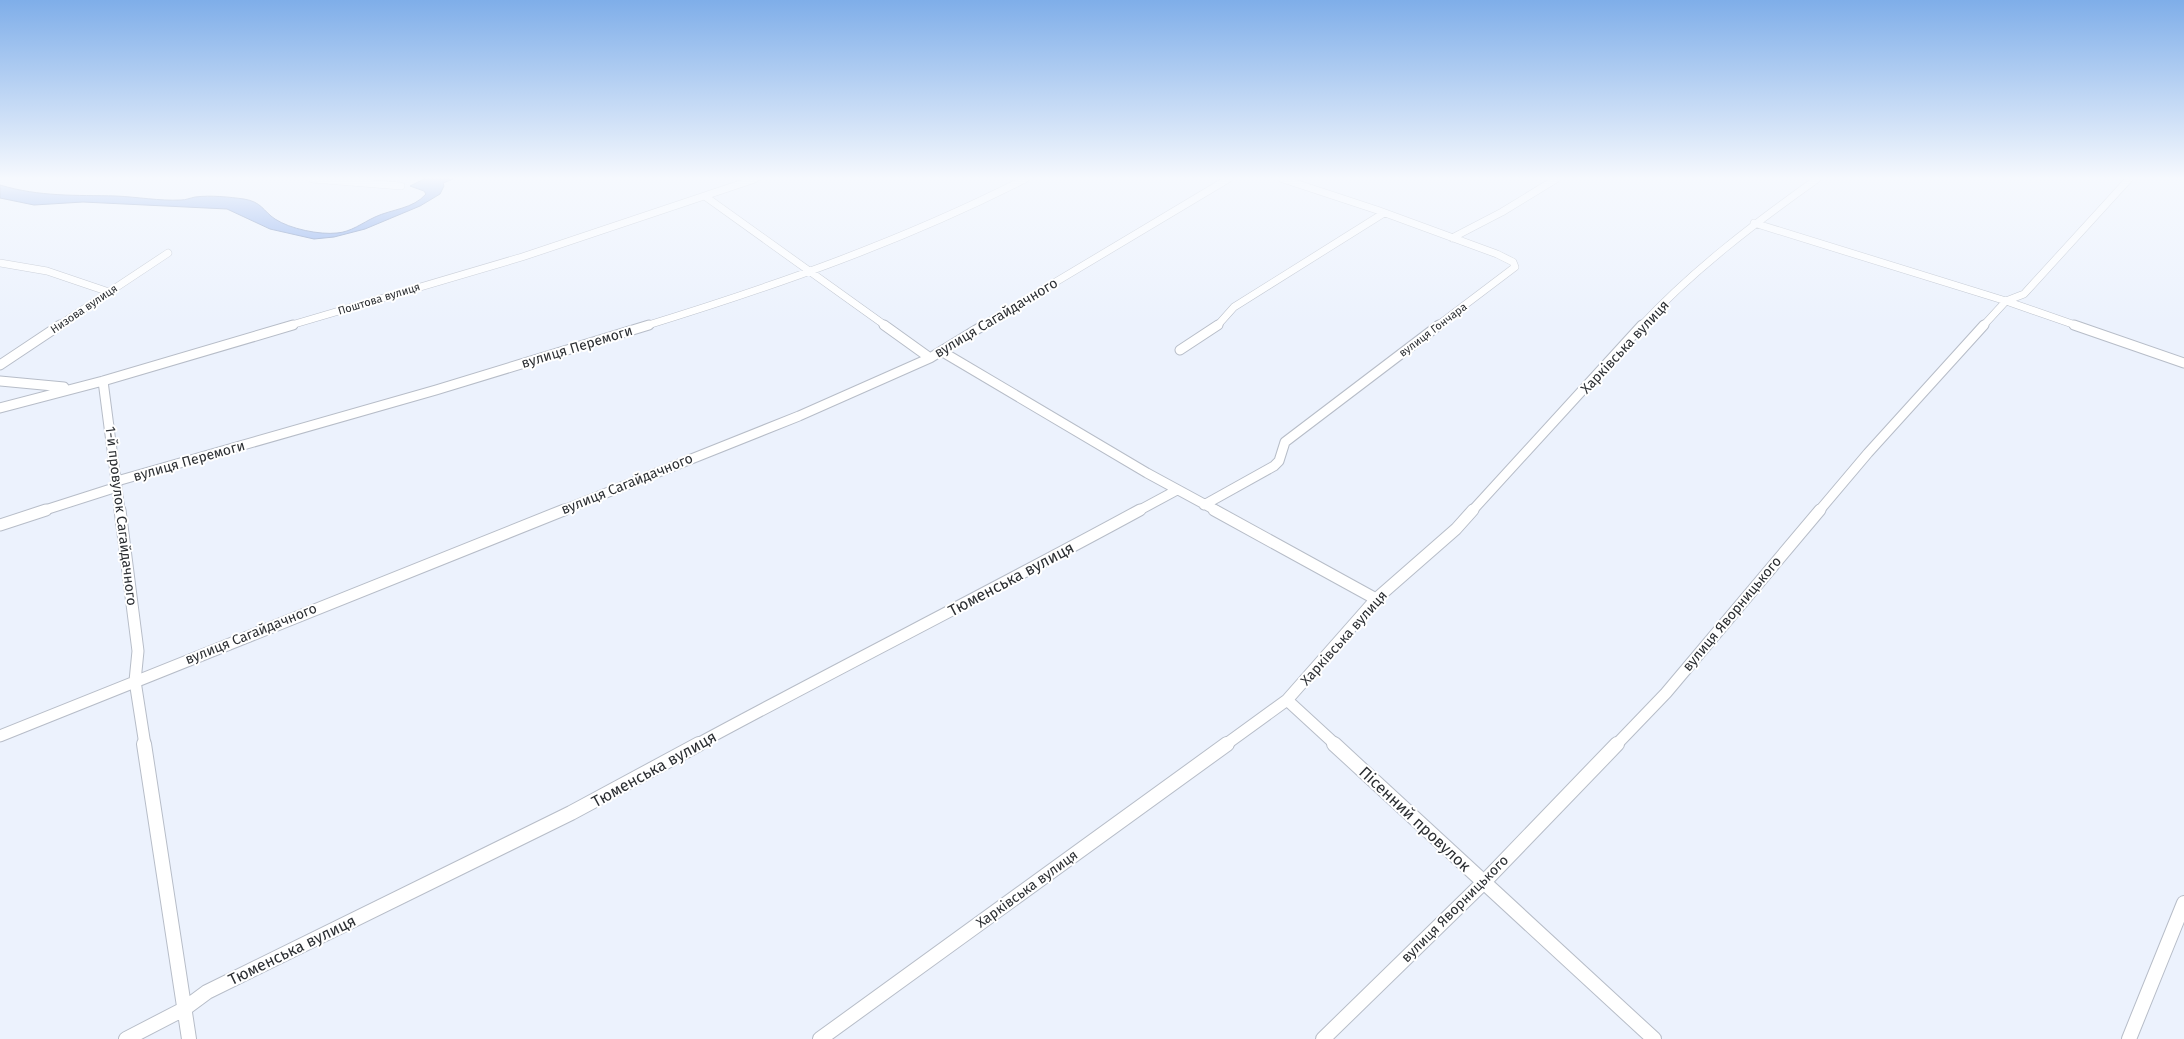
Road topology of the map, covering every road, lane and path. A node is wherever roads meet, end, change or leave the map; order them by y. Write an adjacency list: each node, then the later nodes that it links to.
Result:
1 (613, 227): 23 (street, Поштова вулиця)
2 (748, 227): 14 (street)
3 (920, 227): 14 (street, вулиця Перемоги)
4 (1145, 227): 18 (street, вулиця Сагайдачного)
5 (1361, 227): 17 (street)
6 (1423, 227): 11 (street)
7 (1472, 227): 11 (street)
8 (1749, 227): 30 (street, Харківська вулиця)
9 (1768, 227): 16 (street)
10 (2085, 227): 16 (street, вулиця Яворницького)
11 (1452, 238): 28 (street, вулиця Гончара)
12 (168, 253): 15 (street, Низова вулиця)
13 (0, 263): 15 (street)
14 (811, 273): 19 (street); 26 (street, вулиця Перемоги)
15 (109, 292): 21 (street, Низова вулиця)
16 (2006, 301): 20 (street); 34 (street, вулиця Яворницького)
17 (1180, 350)
18 (941, 351): 19 (street, вулиця Сагайдачного); 27 (street)
19 (930, 358): 31 (street, вулиця Сагайдачного)
20 (2184, 363)
21 (0, 365)
22 (0, 381): 24 (street)
23 (103, 381): 24 (street, Поштова вулиця); 26 (street, 1-й провулок Сагайдачного)
24 (72, 388): 25 (street, Поштова вулиця)
25 (0, 408)
26 (117, 484): 29 (street, вулиця Перемоги); 31 (street, 1-й провулок Сагайдачного)
27 (1177, 490): 28 (street); 36 (street, Тюменська вулиця)
28 (1204, 505): 30 (street)
29 (0, 525)
30 (1376, 599): 32 (street, Харківська вулиця)
31 (135, 681): 33 (street, вулиця Сагайдачного); 36 (street, 1-й провулок Сагайдачного)
32 (1287, 700): 34 (street, Пісенний провулок); 39 (street, Харківська вулиця)
33 (0, 736)
34 (1484, 882): 40 (street, вулиця Яворницького); 41 (street, Пісенний провулок)
35 (2184, 903): 42 (street)
36 (184, 1009): 37 (street, Тюменська вулиця); 38 (street, 1-й провулок Сагайдачного)
37 (126, 1039)
38 (189, 1039)
39 (820, 1039)
40 (1322, 1039)
41 (1654, 1039)
42 (2129, 1039)

